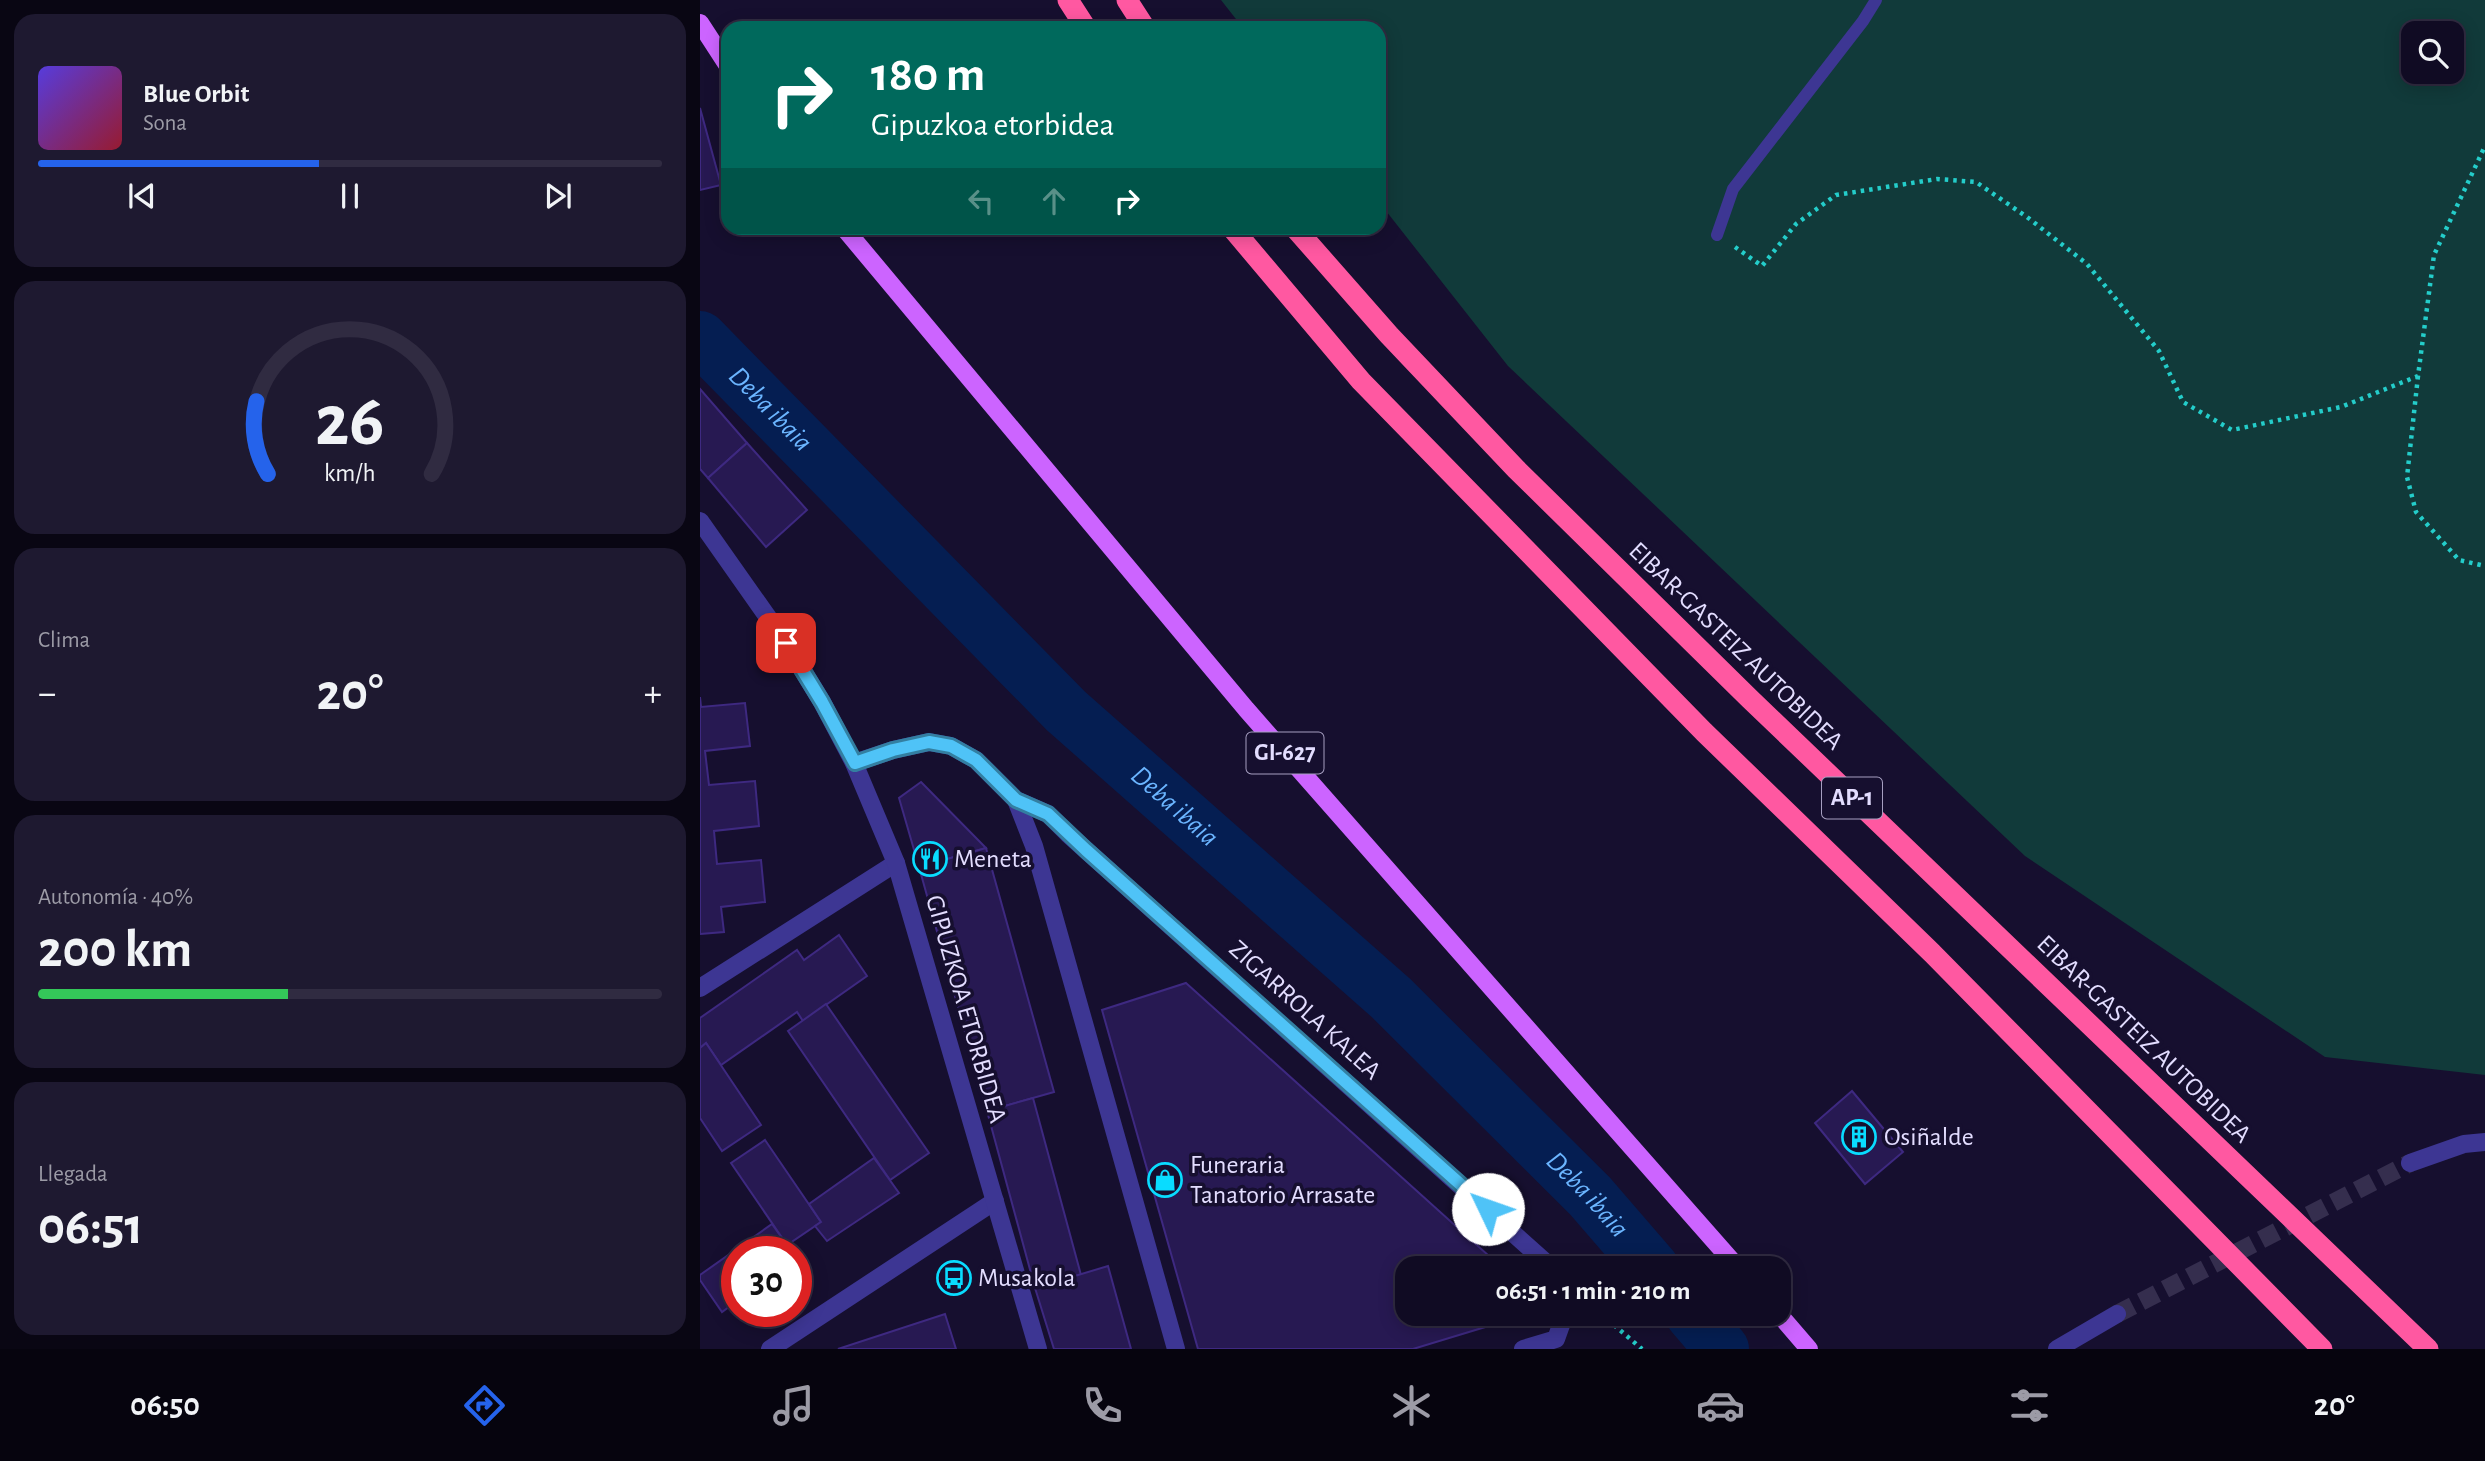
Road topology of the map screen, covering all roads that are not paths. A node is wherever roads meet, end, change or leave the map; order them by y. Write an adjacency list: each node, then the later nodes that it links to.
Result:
1 (1068, 0): 4 (highway)
2 (1127, 0): 5 (highway)
3 (1876, 0): 11 (lane)
4 (1082, 21)
5 (1140, 21)
6 (700, 23): 7 (main road)
7 (721, 55)
8 (850, 235): 21 (main road, GI-627)
9 (1238, 235): 31 (highway, AP-1)
10 (1301, 235): 32 (highway, EIBAR-GASTEIZ AUTOBIDEA / AP-1)
11 (1717, 235)
12 (700, 521): 13 (street, GIPUZKOA ETORBIDEA)
13 (855, 763): 14 (street, ZIGARROLA KALEA); 15 (street, GIPUZKOA ETORBIDEA)
14 (1016, 800): 20 (street, ZIGARROLA KALEA); 28 (street, ZIGARROLA KALEA)
15 (896, 863): 16 (street); 19 (street, GIPUZKOA ETORBIDEA)
16 (700, 988)
17 (2485, 1142): 18 (street)
18 (2410, 1163)
19 (995, 1201): 26 (street); 27 (street, GIPUZKOA ETORBIDEA)
20 (1540, 1256)
21 (1728, 1256)
22 (2117, 1314): 25 (street)
23 (1561, 1326): 29 (street)
24 (1789, 1326): 30 (main road)
25 (2063, 1345)
26 (770, 1349)
27 (1038, 1349)
28 (1176, 1349)
29 (1523, 1349)
30 (1809, 1349)
31 (2322, 1349)
32 (2428, 1349)

